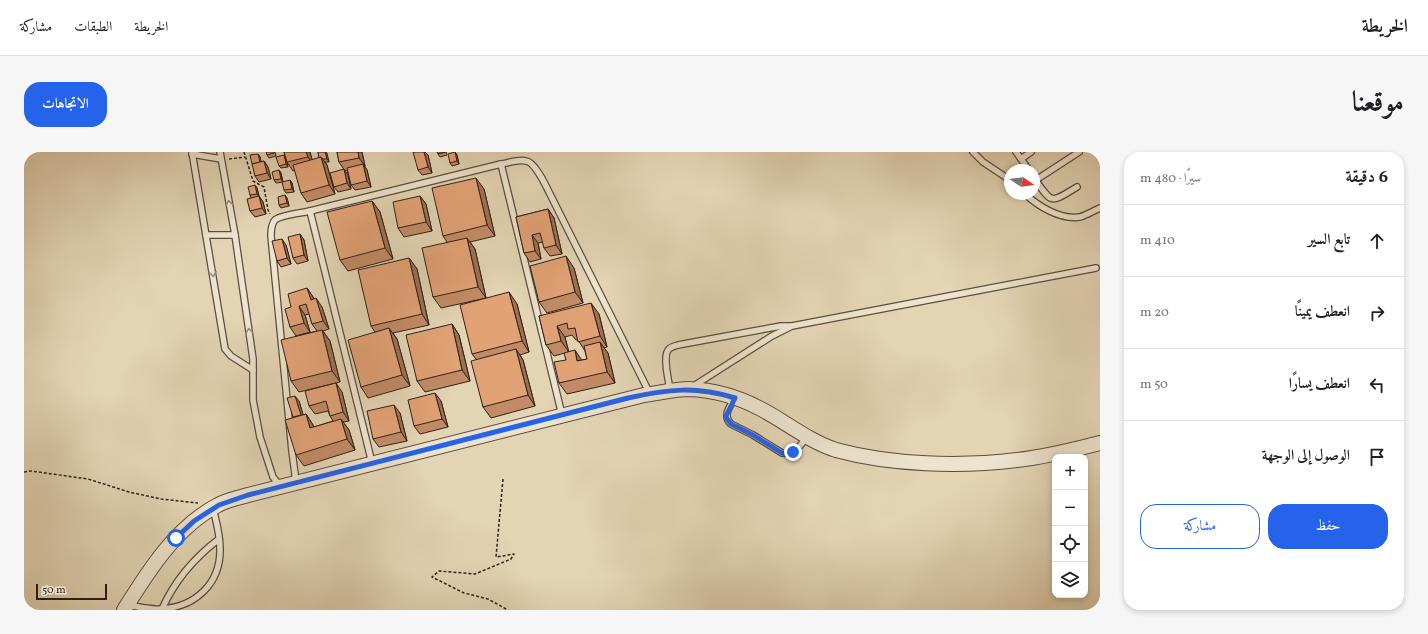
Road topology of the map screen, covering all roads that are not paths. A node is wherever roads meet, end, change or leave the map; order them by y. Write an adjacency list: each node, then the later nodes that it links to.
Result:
1 (220, 152): 7 (lane)
2 (973, 152): 11 (lane)
3 (1016, 152): 8 (lane)
4 (1031, 152): 8 (lane)
5 (1079, 152): 12 (lane)
6 (192, 153): 7 (lane); 18 (lane)
7 (221, 159): 19 (lane, one-way to 7)
8 (1021, 159): 10 (lane)
9 (501, 164): 17 (lane); 25 (lane); 27 (lane)
10 (1024, 164)
11 (1004, 176)
12 (1040, 176)
13 (1040, 187): 14 (lane)
14 (1078, 187)
15 (1032, 200): 16 (lane)
16 (1100, 208)
17 (310, 211): 30 (lane); 31 (lane)
18 (206, 235): 19 (lane); 22 (lane, one-way to 22)
19 (235, 235): 22 (lane, one-way to 19)
20 (1096, 268): 21 (lane)
21 (792, 326): 23 (lane); 24 (lane)
22 (253, 370): 32 (lane)
23 (688, 389): 24 (street); 26 (street)
24 (670, 391): 25 (street)
25 (650, 394): 27 (street)
26 (735, 398): 28 (street); 28 (lane)
27 (562, 415): 30 (street)
28 (807, 437): 29 (street)
29 (1100, 444)
30 (373, 464): 31 (street)
31 (296, 482): 32 (street)
32 (281, 486): 33 (street)
33 (216, 506): 34 (lane); 35 (street)
34 (219, 539): 36 (lane); 36 (lane)
35 (126, 608): 36 (lane)
36 (162, 609)

